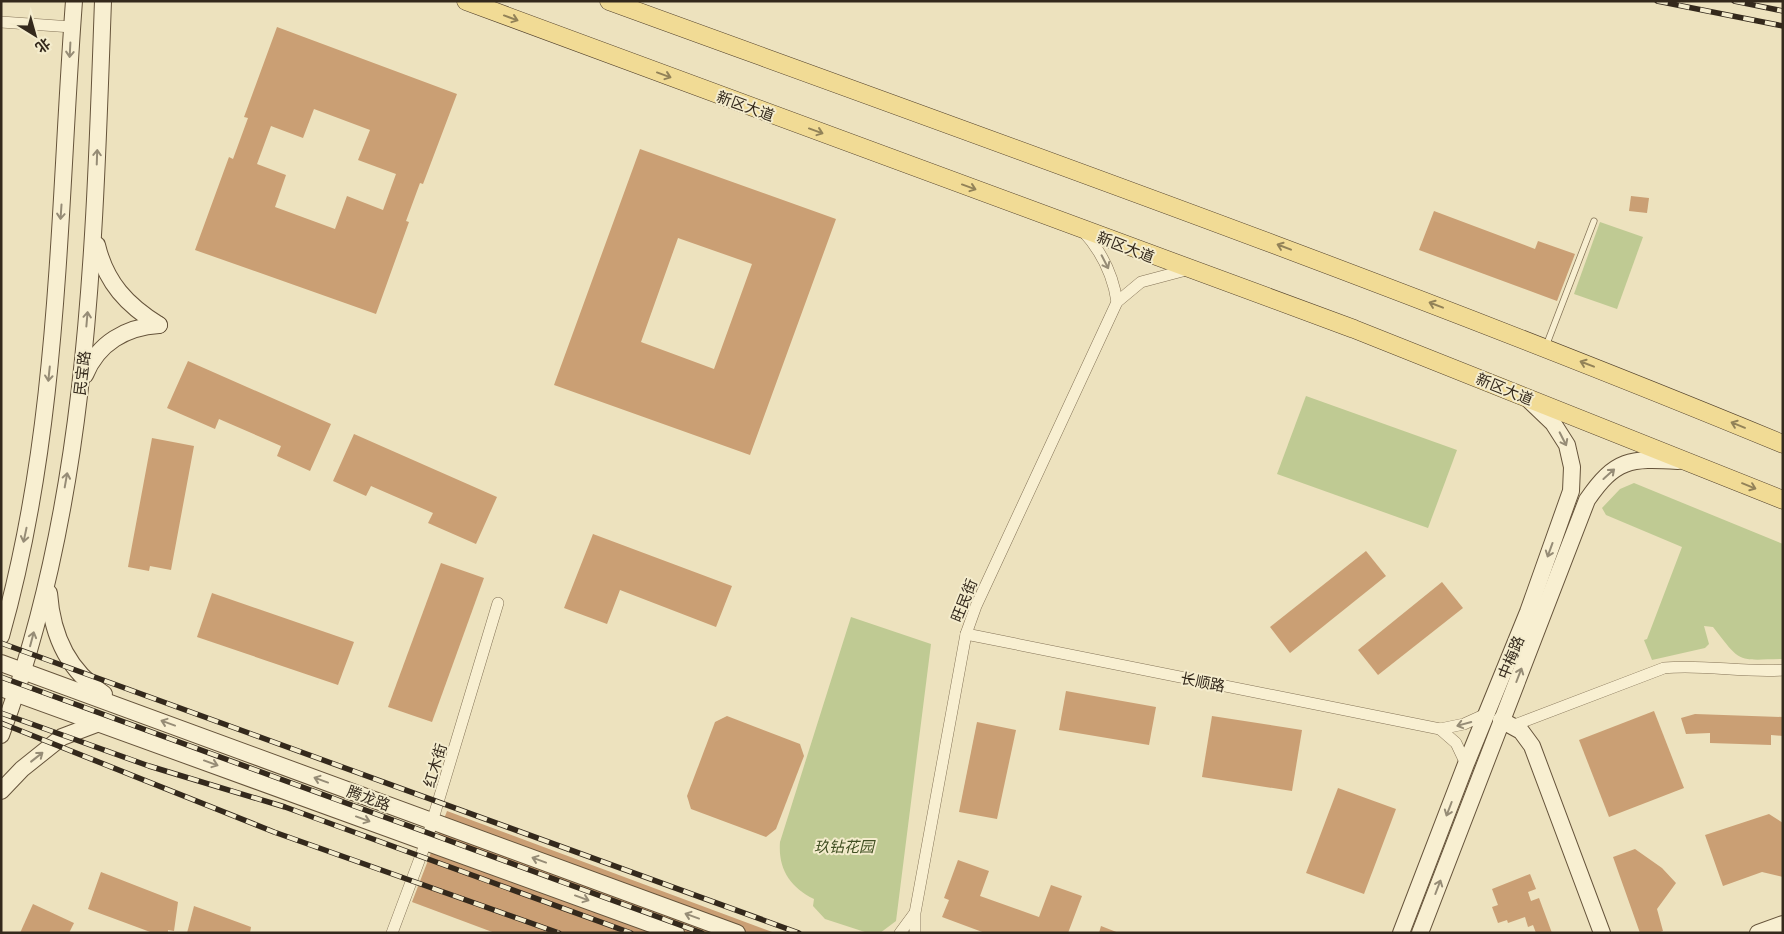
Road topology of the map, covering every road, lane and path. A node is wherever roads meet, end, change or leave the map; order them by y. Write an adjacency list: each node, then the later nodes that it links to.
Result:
1 (74, 1): 6 (main road)
2 (103, 1): 8 (main road, 民宝路, one-way to 2)
3 (466, 1): 9 (main road, 新区大道, one-way to 9)
4 (609, 1): 12 (main road, one-way to 4)
5 (1, 22): 6 (street)
6 (72, 27): 21 (main road, one-way to 21)
7 (1594, 221): 12 (lane)
8 (94, 223): 13 (main road, 民宝路, one-way to 8); 13 (main road)
9 (1080, 229): 10 (main road, 新区大道); 11 (street, one-way to 11)
10 (1190, 269): 11 (street); 14 (main road, 新区大道)
11 (1117, 302): 20 (street, 旺民街)
12 (1545, 348): 15 (main road, one-way to 12)
13 (80, 388): 18 (main road, 民宝路, one-way to 13)
14 (1518, 393): 16 (main road, 新区大道); 27 (main road, 中梅路, one-way to 27)
15 (1783, 444)
16 (1688, 461): 17 (main road, 新区大道, one-way to 17); 29 (main road, 中梅路, one-way to 16)
17 (1783, 500)
18 (48, 574): 24 (main road, 民宝路, one-way to 18); 26 (main road)
19 (498, 603): 34 (street, 红木街)
20 (966, 634): 30 (street, 长顺路); 36 (street, 旺民街)
21 (1, 636)
22 (1, 663): 24 (main road, 腾龙路)
23 (1783, 670): 29 (street)
24 (23, 671): 25 (main road, 民宝路); 26 (main road, 腾龙路)
25 (9, 691): 28 (main road, 腾龙路); 31 (main road, 民宝路)
26 (122, 706): 34 (main road, 腾龙路, one-way to 26)
27 (1486, 714): 30 (street, one-way to 30); 32 (main road, 中梅路)
28 (99, 723): 33 (main road, one-way to 28); 35 (main road, 腾龙路, one-way to 35)
29 (1507, 723): 44 (main road, 中梅路, one-way to 29); 45 (main road)
30 (1440, 729): 32 (street)
31 (1, 735)
32 (1466, 764): 43 (main road, 中梅路, one-way to 43)
33 (1, 791)
34 (433, 821): 35 (street, 红木街); 40 (main road, 腾龙路, one-way to 34)
35 (426, 842): 38 (street, 红木街); 39 (main road, 腾龙路, one-way to 39)
36 (915, 913): 41 (street); 42 (street, 旺民街)
37 (1783, 924): 46 (main road)
38 (392, 933)
39 (676, 933)
40 (737, 933)
41 (900, 933)
42 (915, 933)
43 (1402, 933)
44 (1420, 933)
45 (1602, 933)
46 (1758, 933)

